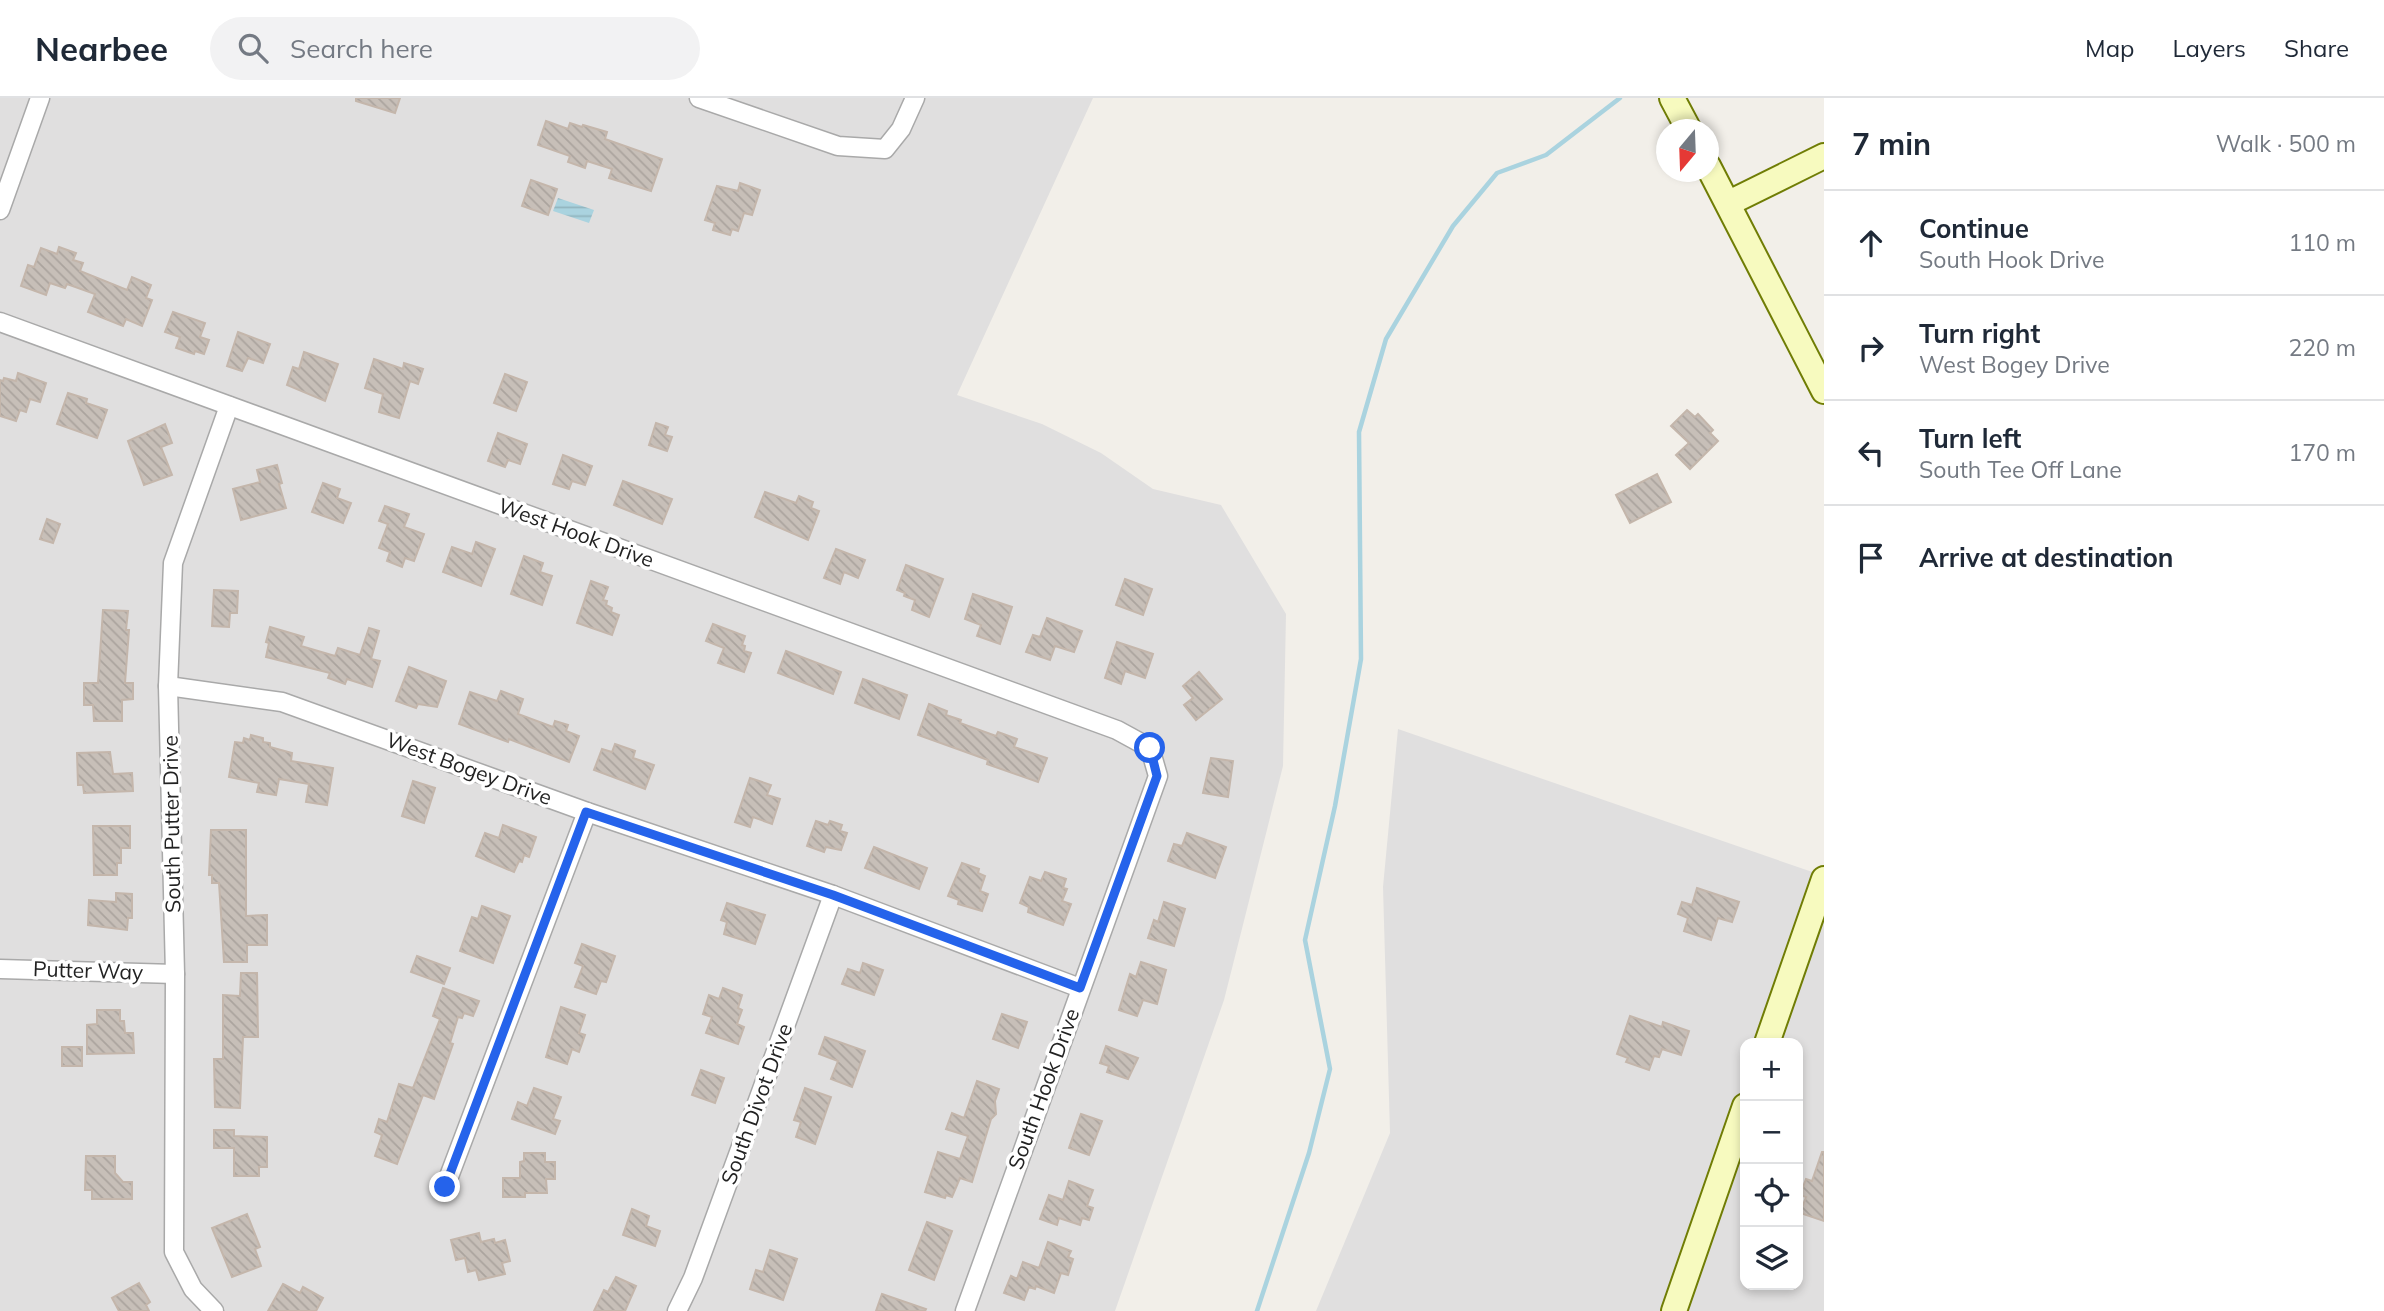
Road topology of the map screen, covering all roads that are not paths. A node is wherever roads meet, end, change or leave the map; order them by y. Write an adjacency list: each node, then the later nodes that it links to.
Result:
1 (40, 98): 9 (street)
2 (699, 98): 3 (street)
3 (915, 98)
4 (1672, 98): 5 (street)
5 (1683, 119)
6 (1824, 156): 8 (street)
7 (1718, 182): 8 (street)
8 (1729, 203): 11 (street)
9 (0, 210)
10 (0, 322): 12 (street, West Hook Drive)
11 (1824, 391)
12 (229, 406): 13 (street, South Putter Drive); 14 (street, West Hook Drive)
13 (168, 686): 15 (street, West Bogey Drive); 19 (street, South Putter Drive)
14 (1150, 748): 20 (street, South Hook Drive)
15 (586, 812): 17 (street, West Bogey Drive); 23 (street)
16 (1824, 879): 21 (street)
17 (833, 895): 20 (street, West Bogey Drive); 25 (street, South Divot Drive)
18 (0, 969): 19 (street, Putter Way)
19 (175, 974): 24 (street, South Putter Drive)
20 (1080, 988): 26 (street, South Hook Drive)
21 (1768, 1038)
22 (1740, 1120): 27 (street)
23 (445, 1187)
24 (214, 1311)
25 (677, 1311)
26 (965, 1311)
27 (1674, 1311)

